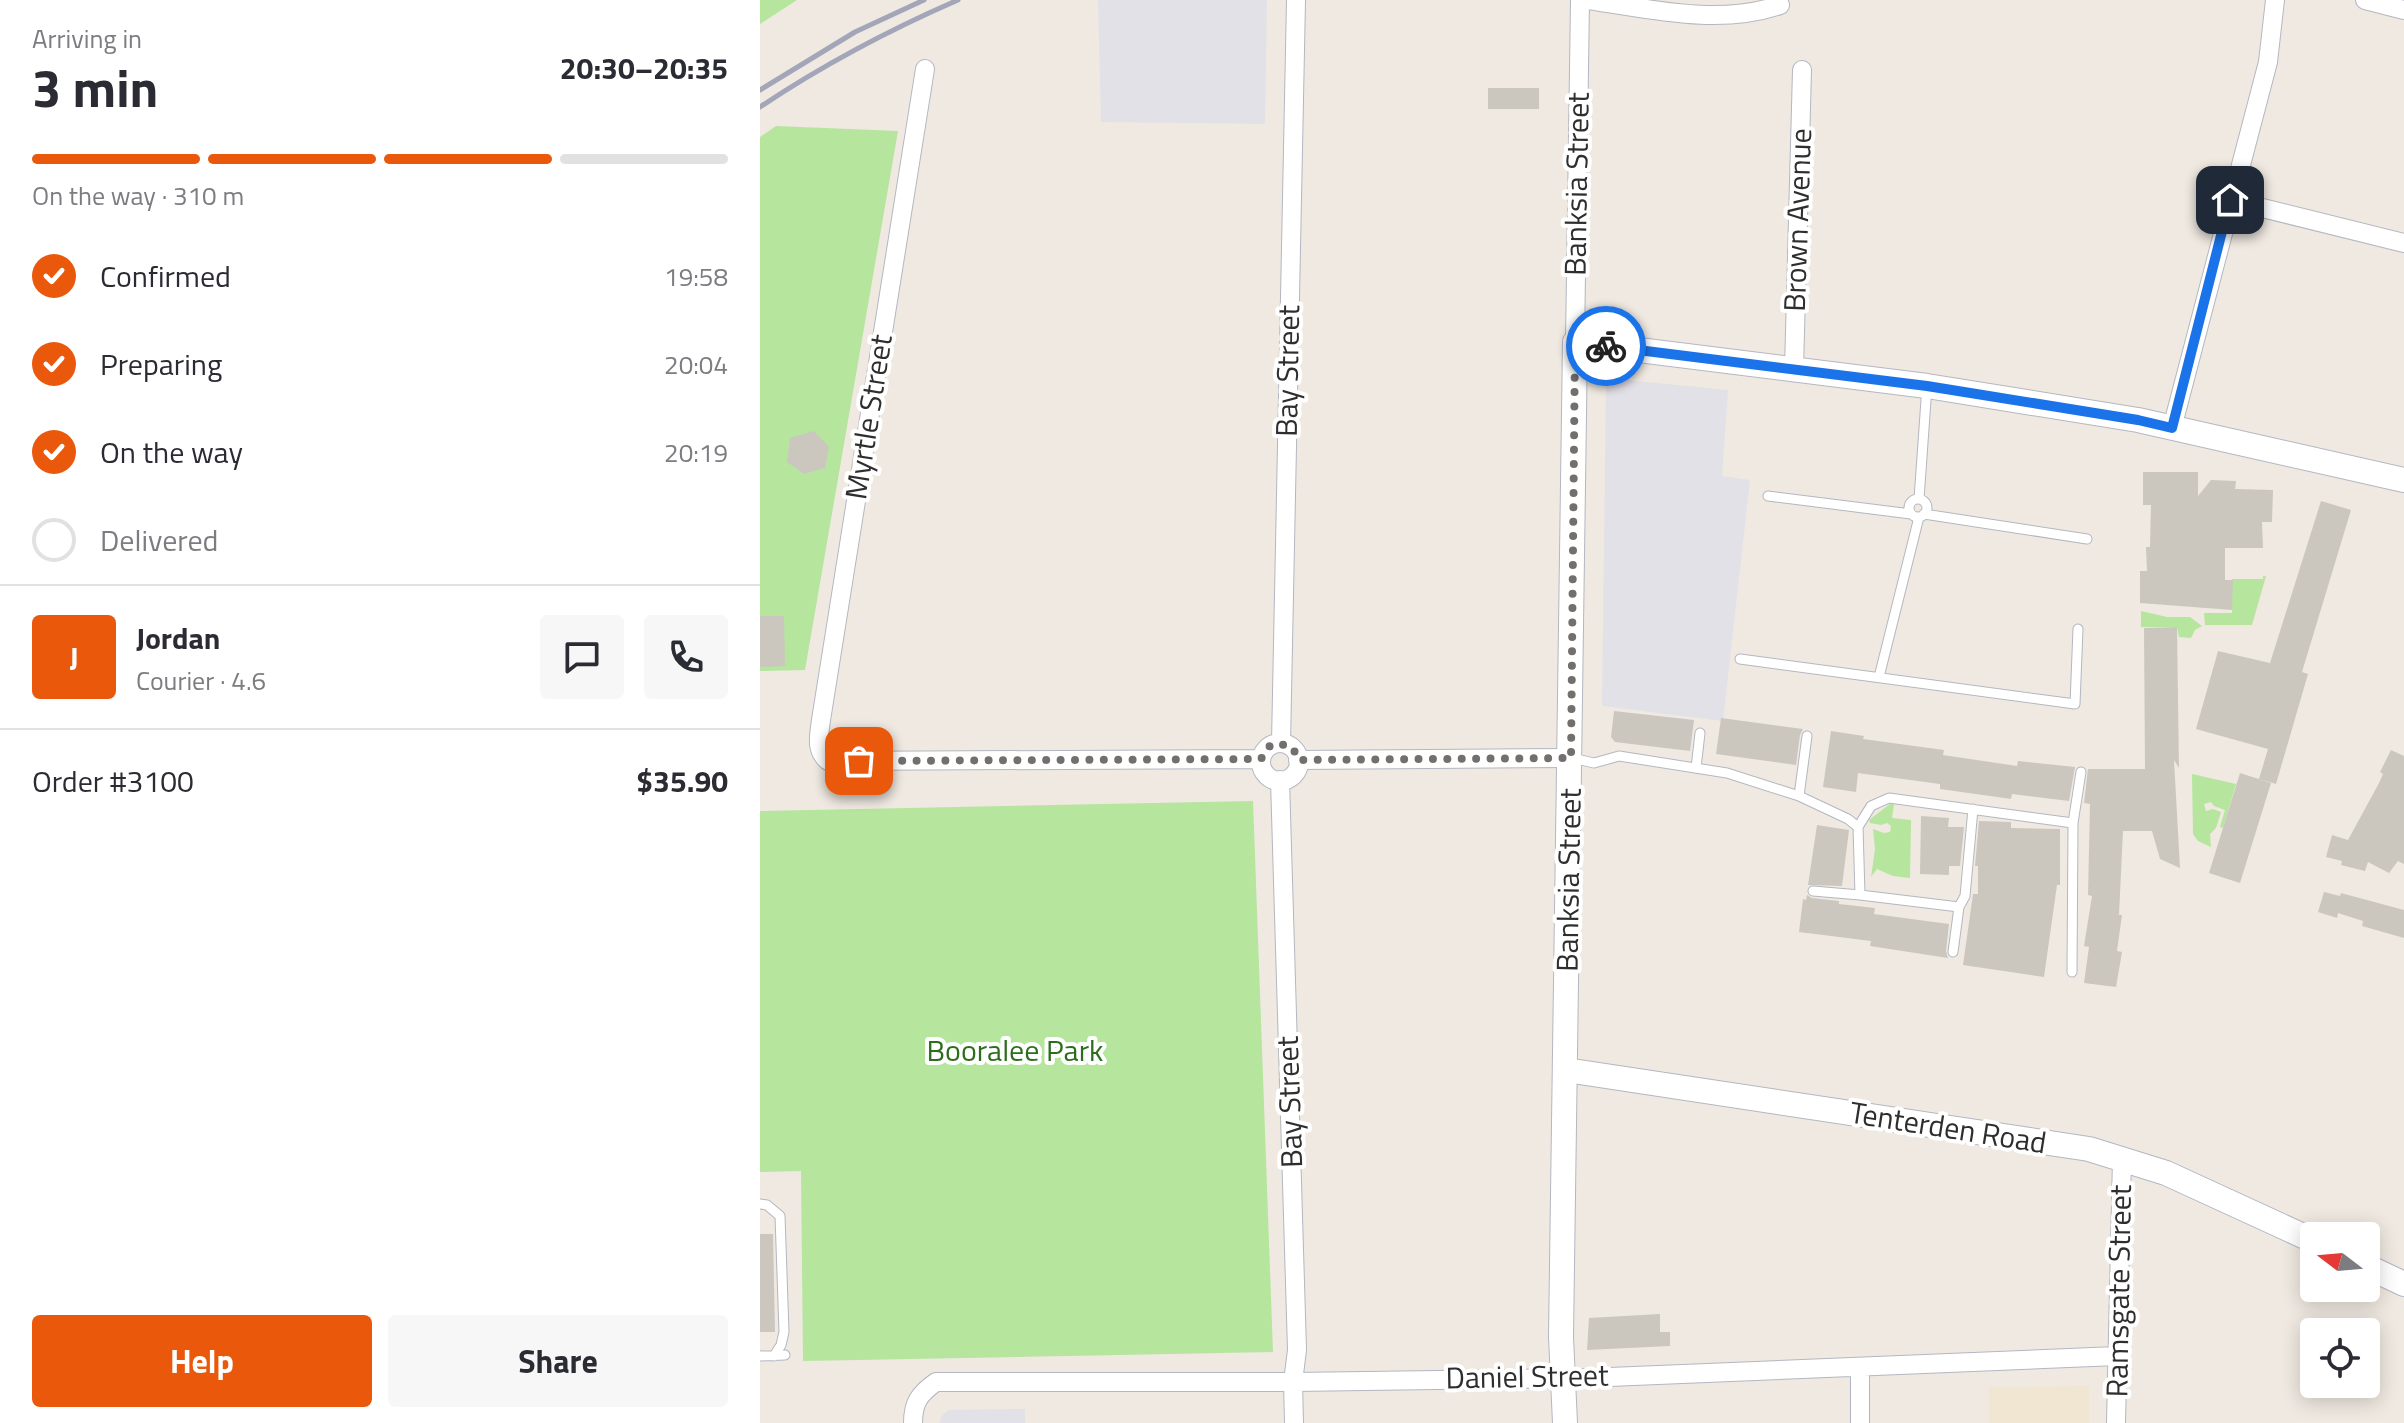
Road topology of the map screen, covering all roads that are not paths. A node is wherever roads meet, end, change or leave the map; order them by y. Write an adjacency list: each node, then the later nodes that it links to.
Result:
1 (1296, 0): 25 (street, Bay Street)
2 (1580, 0): 12 (street, Banksia Street)
3 (1588, 0): 6 (street)
4 (2275, 0): 10 (street)
5 (2365, 0): 7 (street)
6 (1780, 5)
7 (2404, 10)
8 (925, 69): 27 (street, Myrtle Street)
9 (1802, 70): 13 (street, Brown Avenue)
10 (2230, 200): 11 (street); 15 (street)
11 (2404, 243)
12 (1575, 342): 13 (street); 26 (street, Banksia Street)
13 (1794, 369): 14 (street)
14 (1927, 386): 15 (street); 18 (lane)
15 (2172, 428): 16 (street)
16 (2404, 480)
17 (1768, 496): 18 (lane)
18 (1918, 515): 19 (lane); 22 (lane)
19 (2087, 539)
20 (2078, 629): 22 (lane)
21 (1740, 659): 22 (lane)
22 (1879, 677)
23 (1700, 733): 29 (lane)
24 (1807, 736): 32 (lane)
25 (1281, 743): 27 (street); 28 (street)
26 (1571, 758): 28 (street); 29 (lane); 41 (street, Banksia Street)
27 (1261, 759): 31 (street)
28 (1298, 760): 31 (street)
29 (1696, 768): 32 (lane)
30 (2081, 772): 34 (lane)
31 (1280, 780): 51 (street, Bay Street)
32 (1799, 796): 35 (lane)
33 (1973, 809): 34 (lane); 35 (lane); 38 (lane)
34 (2073, 823): 40 (lane)
35 (1858, 827): 37 (lane)
36 (1813, 891): 37 (lane)
37 (1860, 895): 38 (lane)
38 (1959, 907): 39 (lane)
39 (1953, 952)
40 (2072, 972)
41 (1566, 1070): 42 (street, Tenterden Road); 50 (street, Banksia Street)
42 (2122, 1158): 44 (street, Tenterden Road); 48 (street, Ramsgate Street)
43 (760, 1204): 47 (lane)
44 (2300, 1235)
45 (2380, 1273): 46 (street)
46 (2404, 1284)
47 (760, 1356)
48 (2117, 1356): 49 (street, Daniel Street); 56 (street, Ramsgate Street)
49 (1860, 1367): 50 (street, Daniel Street); 55 (street)
50 (1562, 1377): 51 (street, Daniel Street); 54 (street, Banksia Street)
51 (1293, 1382): 52 (street, Daniel Street); 53 (street, Bay Street)
52 (913, 1423)
53 (1294, 1423)
54 (1565, 1423)
55 (1860, 1423)
56 (2116, 1423)

